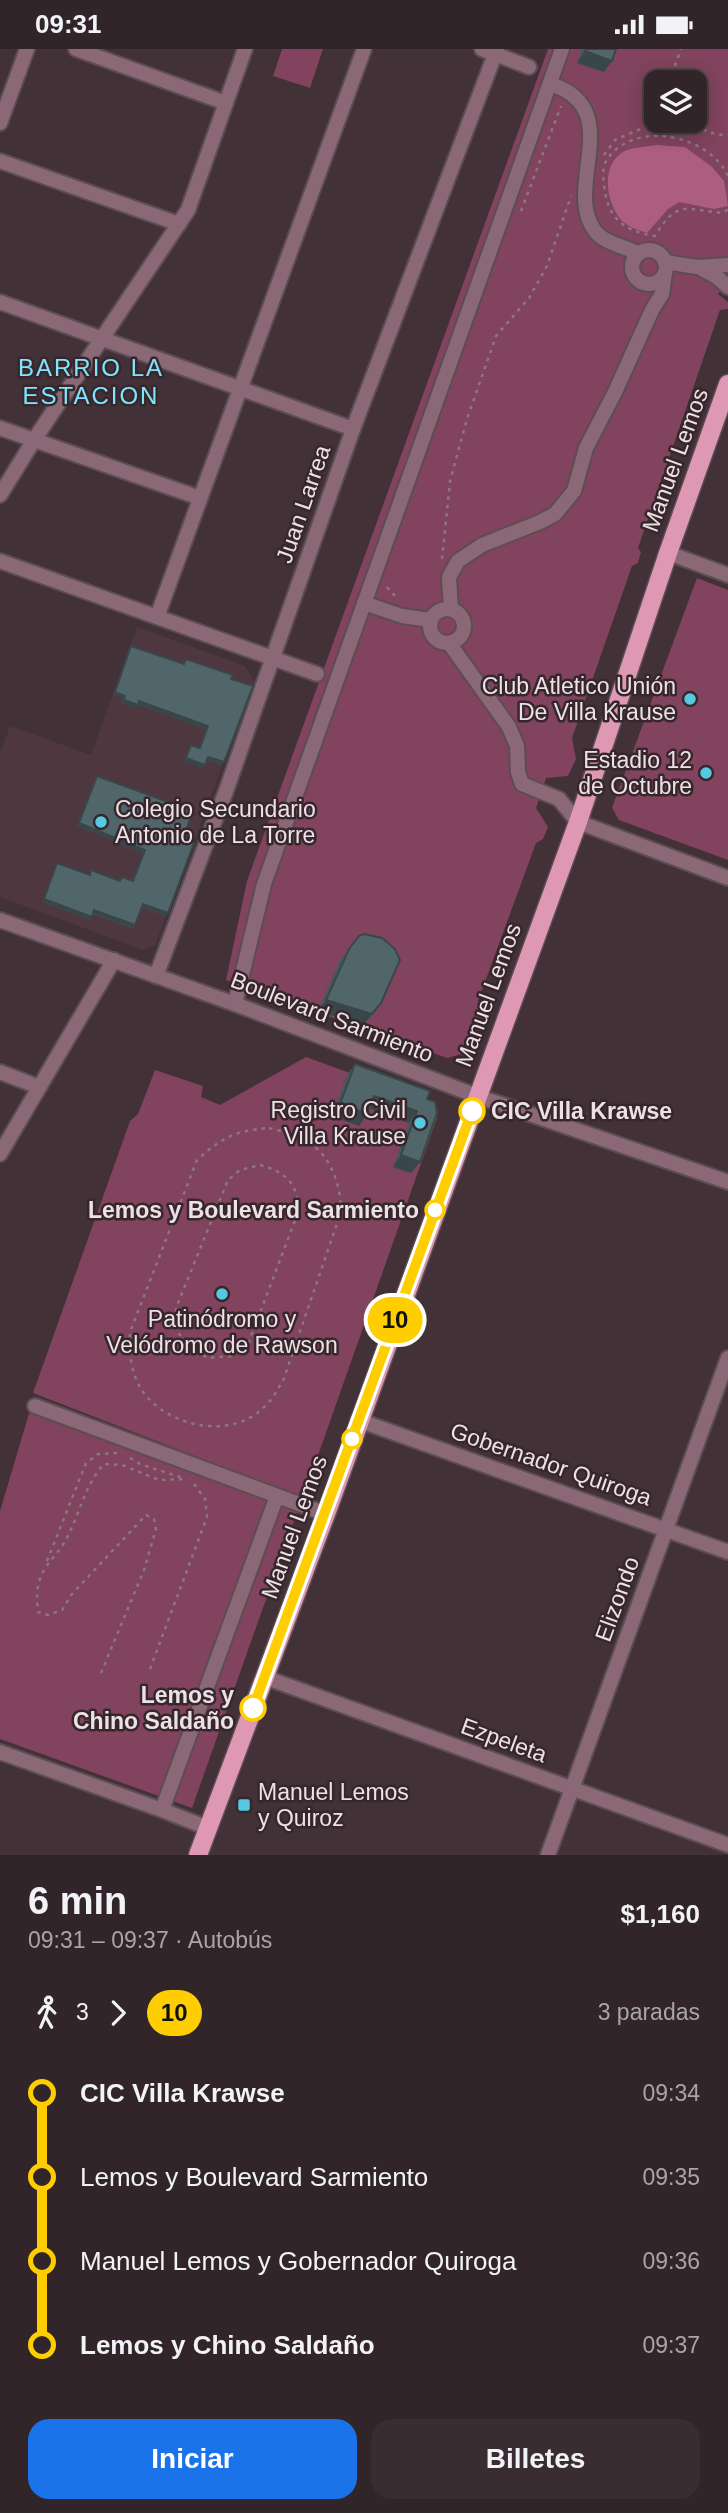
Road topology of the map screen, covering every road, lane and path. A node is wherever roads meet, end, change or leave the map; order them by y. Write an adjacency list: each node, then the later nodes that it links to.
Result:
1 (27, 49): 13 (street)
2 (76, 49): 12 (street)
3 (245, 49): 12 (street)
4 (364, 49): 34 (street)
5 (562, 49): 10 (street)
6 (681, 49): 9 (path)
7 (491, 51): 8 (street); 36 (street, Juan Larrea)
8 (530, 67)
9 (673, 70)
10 (550, 84): 11 (street); 46 (street)
11 (566, 89): 24 (path); 26 (street)
12 (226, 103): 25 (street)
13 (0, 123)
14 (644, 127): 21 (path)
15 (707, 131): 17 (path)
16 (670, 133): 18 (path)
17 (728, 134)
18 (672, 138): 20 (path); 21 (path)
19 (0, 161): 25 (street)
20 (728, 176)
21 (604, 189): 23 (path)
22 (572, 193): 42 (path)
23 (728, 209)
24 (516, 222)
25 (178, 224): 32 (street)
26 (638, 253): 29 (street); 29 (street)
27 (728, 265): 28 (street)
28 (697, 267): 29 (street); 30 (street)
29 (665, 268): 47 (street)
30 (728, 287)
31 (0, 302): 32 (street)
32 (102, 339): 34 (street); 37 (street)
33 (728, 384): 40 (main road, Manuel Lemos)
34 (239, 388): 36 (street); 39 (street)
35 (0, 428): 37 (street)
36 (353, 429): 51 (street, Juan Larrea)
37 (34, 440): 38 (street); 39 (street)
38 (0, 495)
39 (200, 498): 48 (street)
40 (668, 553): 43 (street); 53 (main road, Manuel Lemos)
41 (0, 561): 48 (street)
42 (441, 565)
43 (728, 575)
44 (383, 581): 45 (path)
45 (401, 601)
46 (364, 603): 49 (street); 58 (street)
47 (451, 609): 49 (street); 50 (street)
48 (157, 617): 51 (street)
49 (430, 620): 50 (street)
50 (449, 643): 53 (street)
51 (273, 659): 52 (street); 57 (street, Juan Larrea)
52 (317, 674)
53 (578, 822): 54 (street); 61 (main road, Manuel Lemos)
54 (728, 878)
55 (0, 920): 56 (street, Boulevard Sarmiento)
56 (114, 960): 57 (street, Boulevard Sarmiento); 60 (street)
57 (156, 976): 58 (street, Boulevard Sarmiento)
58 (235, 1004): 61 (street, Boulevard Sarmiento)
59 (0, 1072): 60 (street)
60 (39, 1087): 62 (street)
61 (477, 1096): 65 (street, Boulevard Sarmiento); 68 (main road, Manuel Lemos)
62 (0, 1153)
63 (197, 1160): 63 (path)
64 (228, 1181): 64 (path)
65 (728, 1182)
66 (728, 1358): 72 (street, Elizondo)
67 (35, 1406): 70 (street)
68 (358, 1420): 71 (main road, Manuel Lemos); 72 (street, Gobernador Quiroga)
69 (184, 1478): 74 (path); 74 (path); 75 (path)
70 (277, 1496): 71 (street); 80 (street)
71 (326, 1514): 77 (main road, Manuel Lemos)
72 (666, 1529): 73 (street, Gobernador Quiroga); 79 (street, Elizondo)
73 (728, 1552)
74 (46, 1564): 76 (path)
75 (150, 1669)
76 (101, 1673)
77 (264, 1677): 79 (street, Ezpeleta); 81 (main road, Manuel Lemos)
78 (0, 1752): 80 (street)
79 (573, 1789): 82 (street, Ezpeleta); 84 (street, Elizondo)
80 (162, 1809): 81 (street)
81 (208, 1828): 83 (main road, Manuel Lemos)
82 (728, 1845)
83 (198, 1855)
84 (548, 1855)

